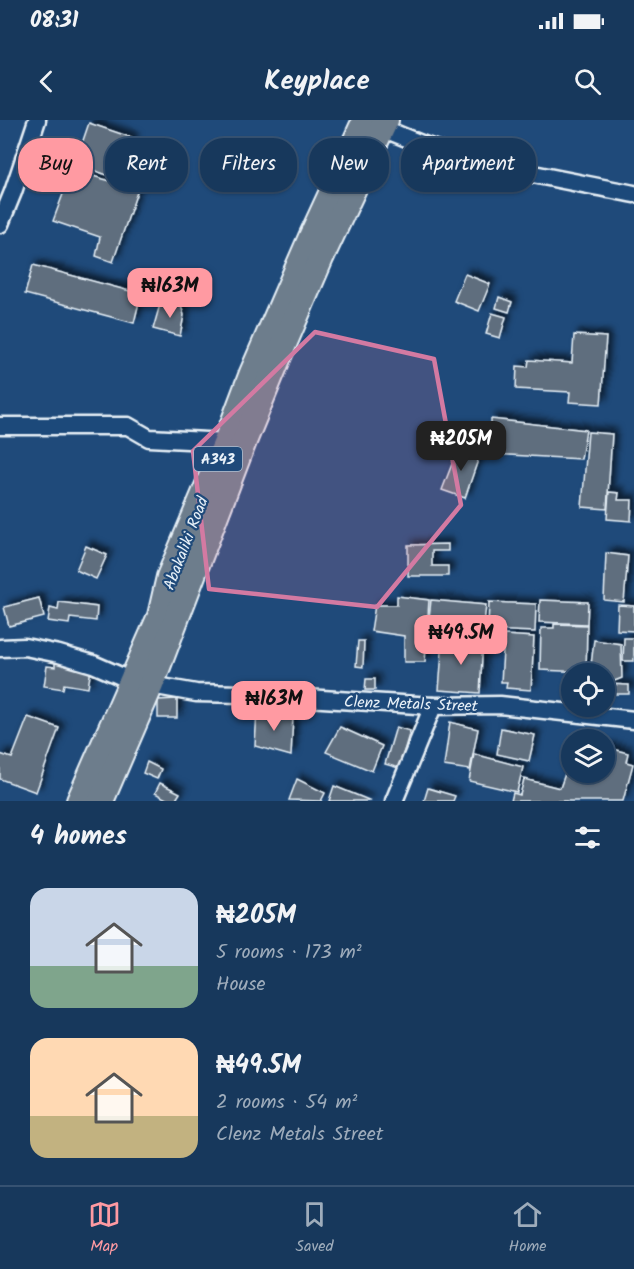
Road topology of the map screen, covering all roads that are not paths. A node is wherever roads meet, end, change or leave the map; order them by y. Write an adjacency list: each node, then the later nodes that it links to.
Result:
1 (37, 120): 3 (street)
2 (378, 123): 4 (street); 7 (highway, Abakaliki Road / A343); 9 (highway, Abakaliki Road / A343)
3 (7, 192): 5 (street)
4 (634, 194)
5 (0, 224)
6 (0, 426): 7 (street)
7 (226, 442): 9 (highway, Abakaliki Road / A343)
8 (0, 648): 9 (street, Clenz Metals Street)
9 (142, 683): 10 (street, Clenz Metals Street); 12 (highway, Abakaliki Road / A343); 13 (highway, Abakaliki Road / A343)
10 (433, 706): 11 (street, Clenz Metals Street); 14 (street)
11 (634, 720)
12 (79, 801)
13 (101, 801)
14 (394, 801)

